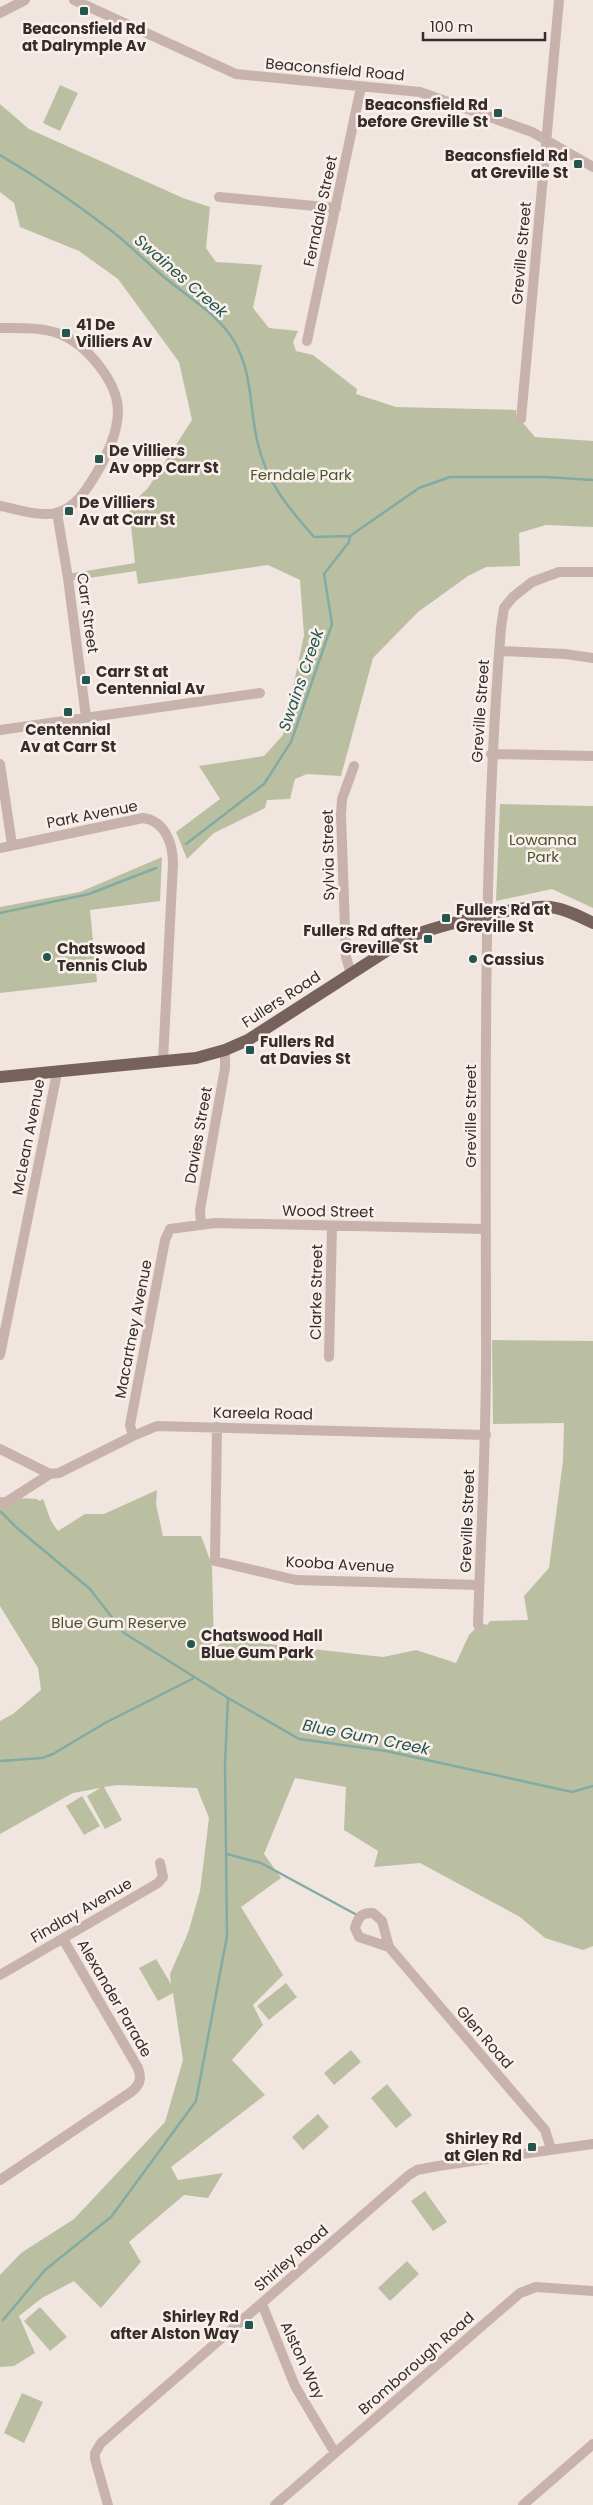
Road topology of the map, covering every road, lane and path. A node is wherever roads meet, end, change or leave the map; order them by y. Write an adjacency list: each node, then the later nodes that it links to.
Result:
1 (25, 0): 4 (street)
2 (74, 0): 5 (street, Beaconsfield Road)
3 (560, 0): 6 (street, Greville Street)
4 (0, 13)
5 (361, 87): 6 (street, Beaconsfield Road); 9 (street, Ferndale Street)
6 (546, 140): 7 (street, Beaconsfield Road); 12 (street, Greville Street)
7 (593, 166)
8 (219, 197): 9 (street)
9 (336, 208): 11 (street, Ferndale Street)
10 (0, 328): 14 (street)
11 (307, 341)
12 (521, 419)
13 (0, 506): 14 (street)
14 (56, 513): 19 (street, Carr Street)
15 (593, 572): 16 (street, Greville Street)
16 (500, 651): 17 (street); 21 (street, Greville Street)
17 (593, 658)
18 (260, 693): 19 (street)
19 (86, 717): 20 (street)
20 (0, 730)
21 (492, 754): 22 (street); 27 (street, Greville Street)
22 (593, 756)
23 (0, 764): 25 (street)
24 (354, 766): 29 (street, Sylvia Street)
25 (12, 846): 26 (street, Park Avenue); 31 (street, Park Avenue)
26 (0, 848)
27 (486, 917): 28 (main road, Fullers Road); 29 (main road, Fullers Road); 37 (street, Greville Street)
28 (593, 923)
29 (351, 974): 30 (main road, Fullers Road)
30 (225, 1050): 31 (main road, Fullers Road); 34 (street, Davies Street)
31 (163, 1061): 32 (main road, Fullers Road)
32 (57, 1073): 33 (main road, Fullers Road); 38 (street, McLean Avenue)
33 (0, 1077)
34 (201, 1224): 35 (street, Wood Street); 36 (street, Wood Street)
35 (332, 1227): 37 (street, Wood Street); 39 (street, Clarke Street)
36 (170, 1229): 42 (street, Macartney Avenue)
37 (485, 1229): 41 (street, Greville Street)
38 (0, 1355)
39 (329, 1357)
40 (217, 1427): 41 (street, Kareela Road); 42 (street, Kareela Road); 46 (street, Kooba Avenue)
41 (486, 1434): 46 (street, Greville Street)
42 (133, 1436): 44 (street, Kareela Road)
43 (0, 1449): 44 (street)
44 (50, 1474): 45 (street, Kareela Road)
45 (0, 1506)
46 (479, 1585): 47 (street, Greville Street)
47 (478, 1625)
48 (160, 1863): 49 (street, Findlay Avenue)
49 (63, 1939): 51 (street, Findlay Avenue); 54 (street, Alexander Parade)
50 (389, 1947): 53 (street, Glen Road)
51 (0, 1975)
52 (593, 2144): 53 (street, Shirley Road)
53 (551, 2149): 56 (street, Shirley Road)
54 (0, 2180)
55 (593, 2291): 58 (street, Bromborough Road)
56 (262, 2304): 58 (street, Alston Way); 59 (street, Shirley Road)
57 (593, 2444): 61 (street)
58 (335, 2453): 60 (street, Bromborough Road)
59 (108, 2505)
60 (275, 2505)
61 (523, 2505)

